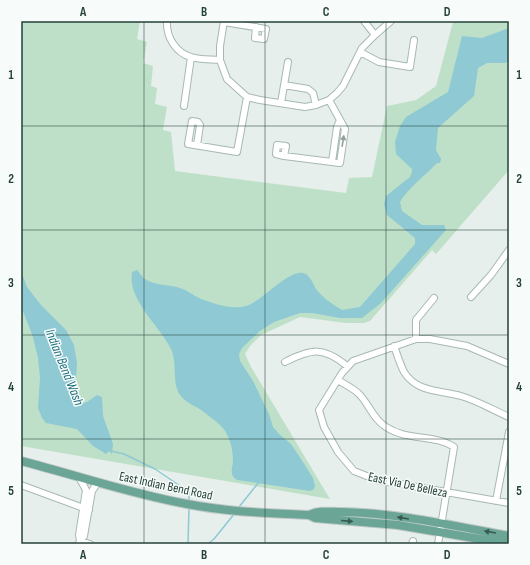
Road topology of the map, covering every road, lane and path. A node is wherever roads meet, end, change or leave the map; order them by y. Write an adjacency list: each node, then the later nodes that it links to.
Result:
1 (224, 21): 5 (street); 10 (street)
2 (364, 21): 6 (street)
3 (391, 21): 6 (street)
4 (167, 22): 9 (street)
5 (256, 28)
6 (375, 35): 8 (street)
7 (414, 40): 8 (street)
8 (360, 52): 14 (street)
9 (191, 57): 10 (street); 17 (street)
10 (220, 60): 13 (street)
11 (288, 62): 12 (street)
12 (284, 85): 15 (street); 16 (street)
13 (247, 97): 15 (street); 19 (street)
14 (329, 100): 16 (street); 18 (street)
15 (281, 104): 16 (street)
16 (316, 105)
17 (184, 106)
18 (340, 120): 21 (street); 21 (street, one-way to 18)
19 (197, 145)
20 (284, 156): 21 (street)
21 (332, 162)
22 (509, 250): 23 (street)
23 (471, 297)
24 (434, 298): 25 (street)
25 (416, 340): 26 (street); 28 (street)
26 (394, 346): 29 (street); 31 (street)
27 (285, 362): 29 (street)
28 (509, 364)
29 (347, 366): 30 (street, East Via De Belleza)
30 (338, 380): 37 (street); 37 (street, East Via De Belleza)
31 (509, 417)
32 (509, 432): 38 (street)
33 (21, 461): 34 (main road, East Indian Bend Road)
34 (79, 477): 35 (main road, East Indian Bend Road); 40 (street)
35 (98, 482): 40 (street); 41 (main road, East Indian Bend Road)
36 (21, 485): 40 (street)
37 (446, 493): 38 (street, East Via De Belleza); 41 (street)
38 (496, 501): 39 (street, East Via De Belleza)
39 (509, 503)
40 (86, 509): 43 (street)
41 (441, 528): 42 (main road, East Indian Bend Road, one-way to 41); 45 (street); 46 (main road, East Indian Bend Road)
42 (509, 536)
43 (79, 543): 44 (street)
44 (90, 544)
45 (438, 544)
46 (509, 544)

